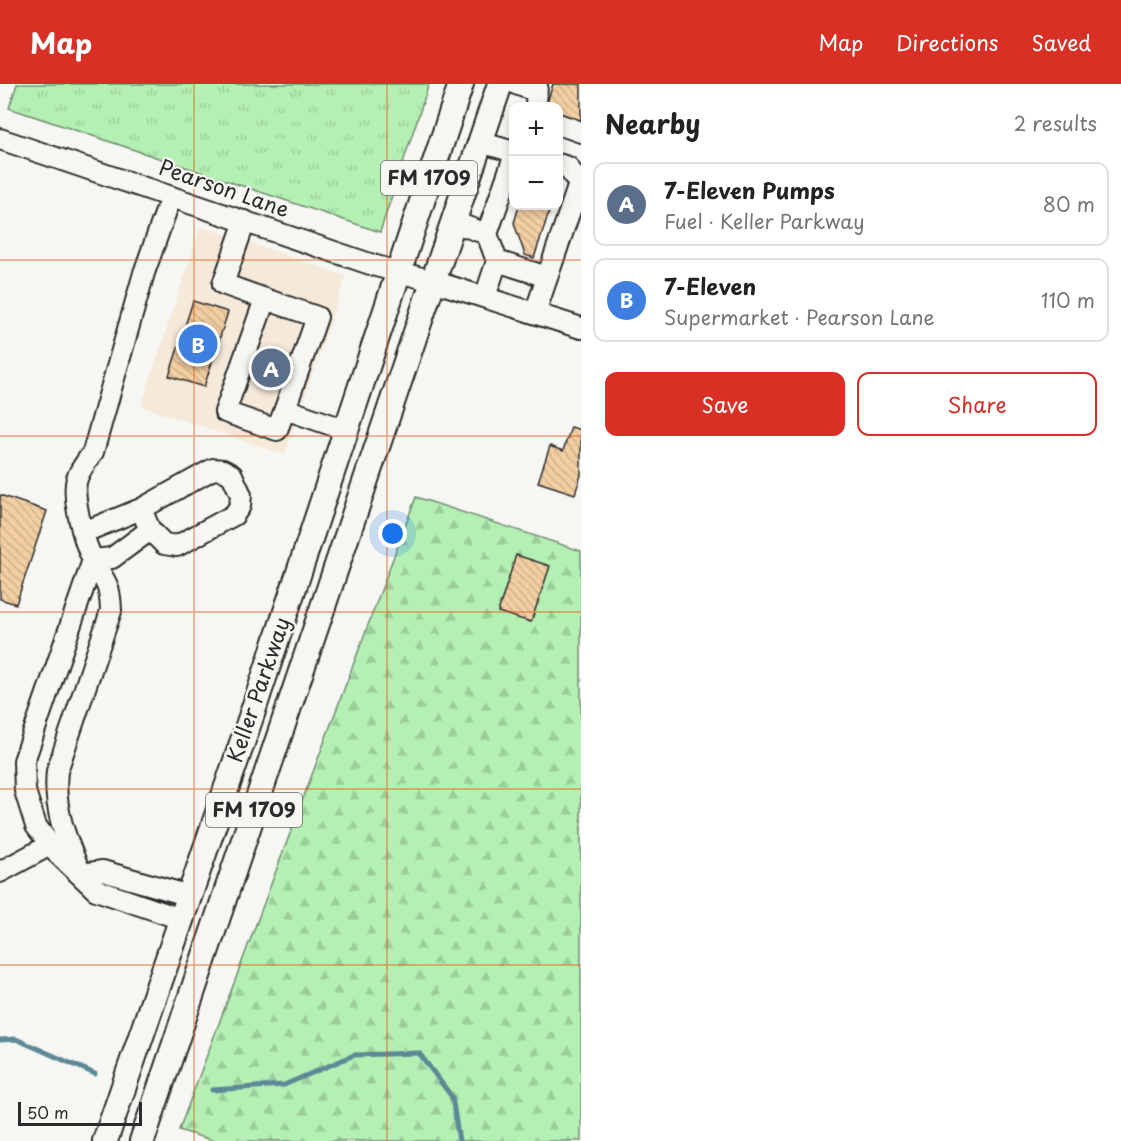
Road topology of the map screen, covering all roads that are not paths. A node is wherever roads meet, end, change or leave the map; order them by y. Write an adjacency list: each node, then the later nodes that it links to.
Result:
1 (461, 84): 17 (main road, FM 1709)
2 (500, 84): 8 (main road, FM 1709)
3 (516, 84): 4 (street)
4 (536, 94)
5 (563, 126): 6 (street)
6 (581, 132)
7 (0, 139): 12 (street, Pearson Lane)
8 (480, 142): 9 (street); 14 (main road, FM 1709)
9 (509, 151)
10 (563, 166): 18 (street)
11 (509, 169): 15 (street)
12 (171, 196): 13 (street, Pearson Lane); 28 (street)
13 (245, 221): 17 (street, Pearson Lane); 21 (street)
14 (453, 222): 15 (street); 19 (main road, FM 1709)
15 (487, 234): 16 (street)
16 (497, 261): 18 (street); 20 (street)
17 (398, 272): 19 (street, Pearson Lane); 25 (main road, Keller Parkway / FM 1709)
18 (547, 276): 22 (street)
19 (433, 280): 20 (street, Pearson Lane); 34 (main road, Keller Parkway / FM 1709)
20 (485, 297): 22 (street, Pearson Lane)
21 (265, 298): 24 (street); 24 (street)
22 (535, 313): 23 (street, Pearson Lane)
23 (581, 328)
24 (285, 409): 25 (street)
25 (345, 430): 33 (main road, Keller Parkway / FM 1709)
26 (141, 509): 27 (street); 27 (street); 28 (street)
27 (150, 530): 29 (street)
28 (84, 532): 29 (street)
29 (93, 560): 30 (street); 32 (street)
30 (50, 844): 31 (street); 32 (street)
31 (0, 872)
32 (81, 874): 33 (street); 35 (street)
33 (190, 896): 34 (main road); 35 (main road, Keller Parkway / FM 1709)
34 (222, 904): 36 (main road, Keller Parkway / FM 1709)
35 (181, 919): 36 (main road); 37 (main road, Keller Parkway / FM 1709)
36 (213, 930): 38 (main road, Keller Parkway / FM 1709)
37 (105, 1141)
38 (142, 1141)

